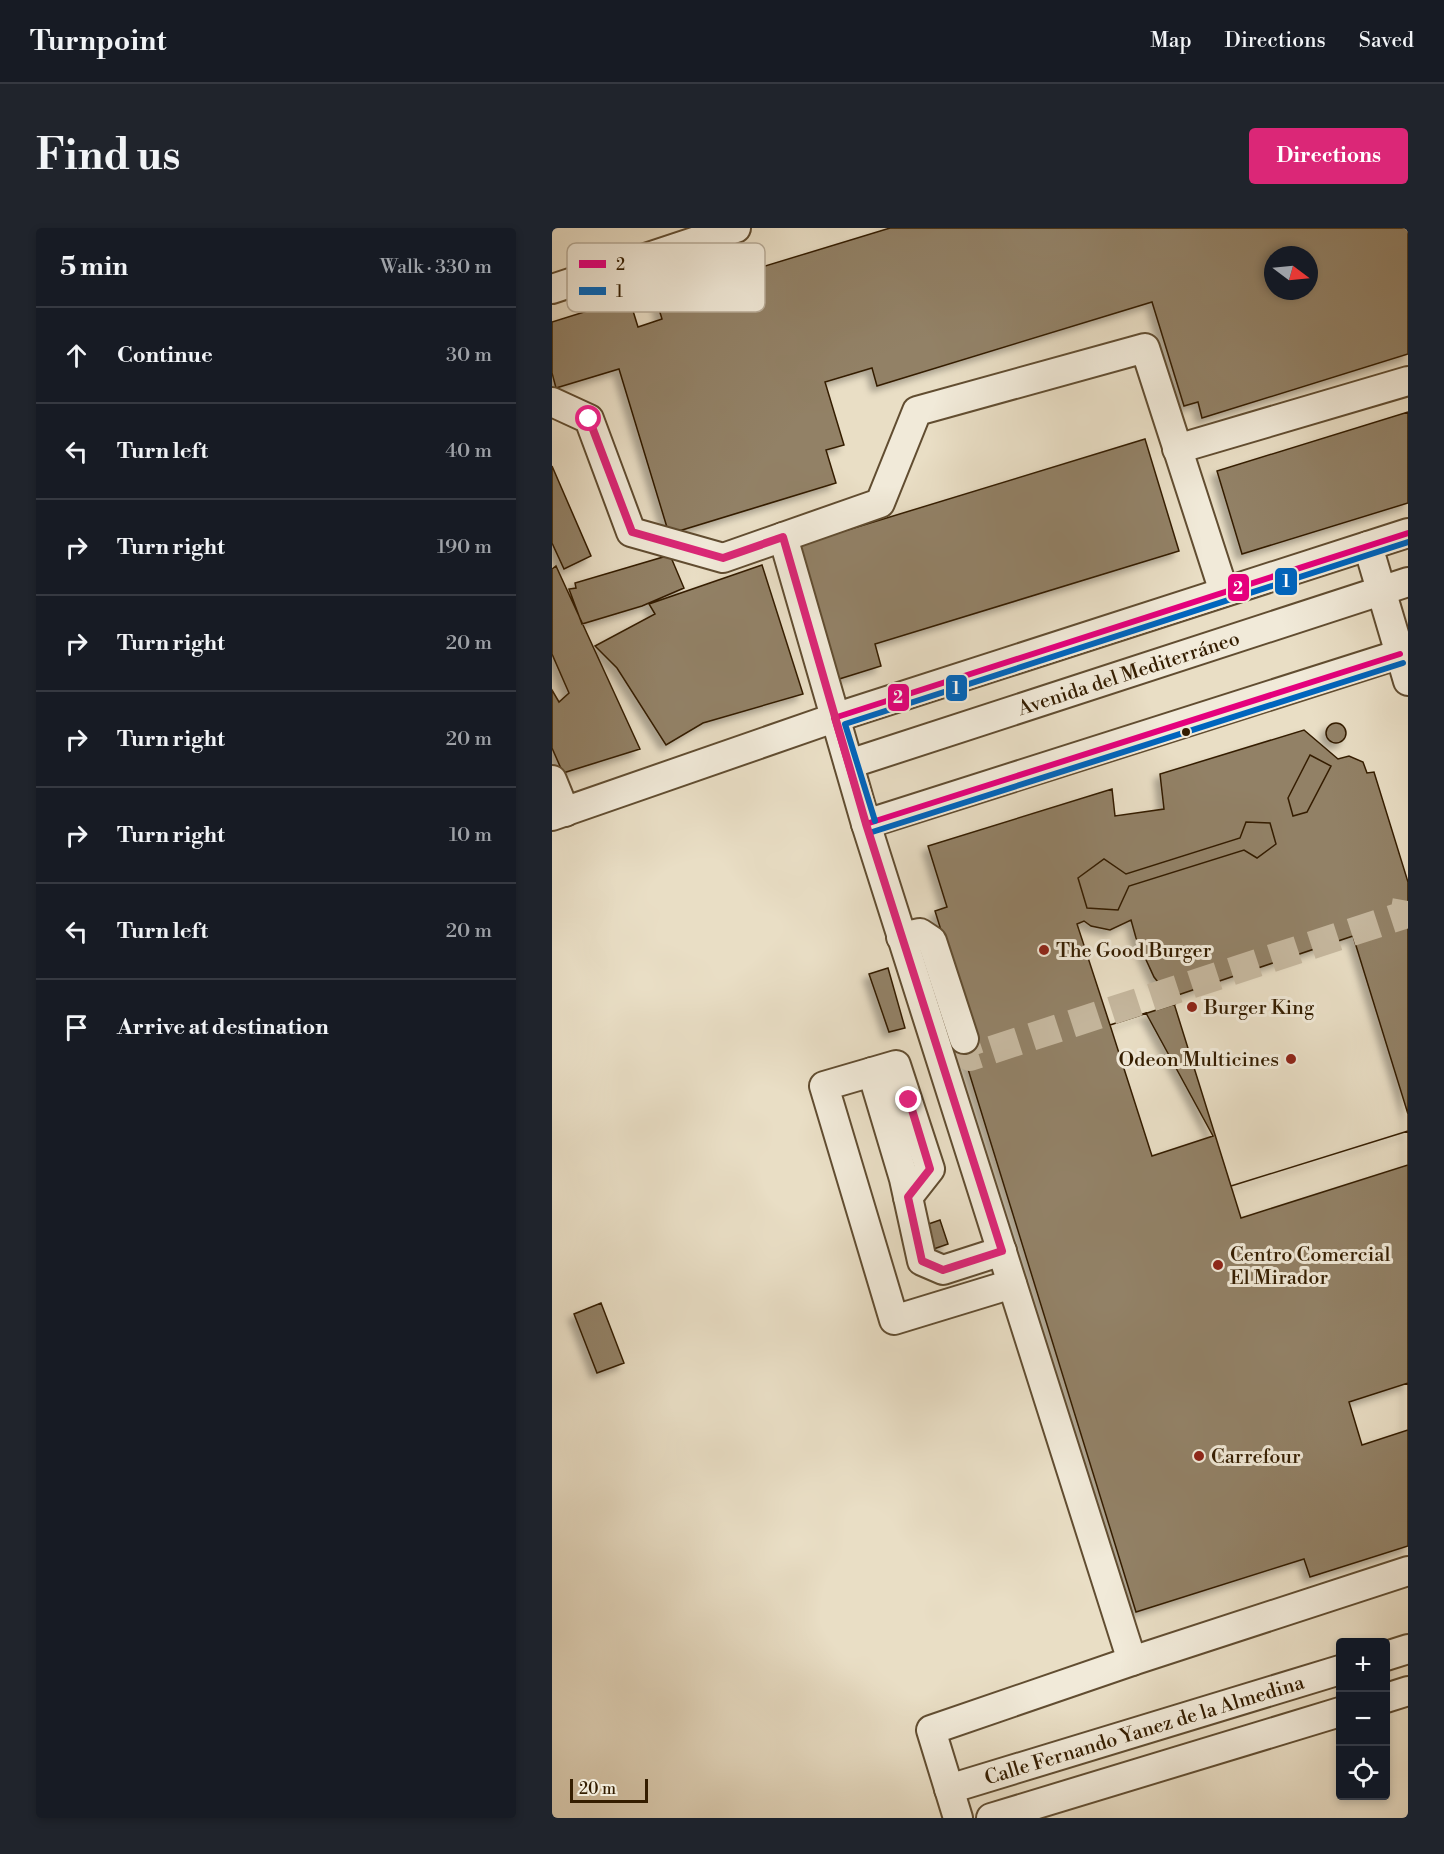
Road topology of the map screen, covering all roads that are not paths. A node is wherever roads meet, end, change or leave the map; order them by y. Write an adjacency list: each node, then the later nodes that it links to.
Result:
1 (736, 228): 2 (street)
2 (691, 243)
3 (567, 284): 4 (street)
4 (552, 289)
5 (1408, 381): 7 (street)
6 (552, 402): 9 (street)
7 (1177, 449): 9 (street); 12 (street)
8 (1408, 533): 10 (street)
9 (783, 537): 15 (street)
10 (1368, 546): 11 (street); 12 (street)
11 (1395, 587): 13 (street); 16 (street, Avenida del Mediterráneo)
12 (1224, 592): 15 (street)
13 (1400, 654): 14 (street); 19 (street)
14 (1408, 681)
15 (834, 718): 16 (street); 18 (street)
16 (849, 764): 19 (street)
17 (552, 780): 18 (street)
18 (559, 814)
19 (866, 824): 20 (street)
20 (902, 937): 21 (street); 22 (street)
21 (964, 1039)
22 (1002, 1251): 23 (street); 23 (street)
23 (1012, 1284): 27 (street)
24 (1408, 1571): 27 (street)
25 (1408, 1649): 26 (street)
26 (1390, 1655)
27 (1132, 1661): 32 (street)
28 (1336, 1672): 32 (street, Calle Fernando Yanez de la Almedina)
29 (1408, 1691): 30 (street)
30 (1390, 1697)
31 (1336, 1714): 34 (street, Calle Fernando Yanez de la Almedina)
32 (949, 1789): 33 (street)
33 (958, 1818)
34 (991, 1818)

